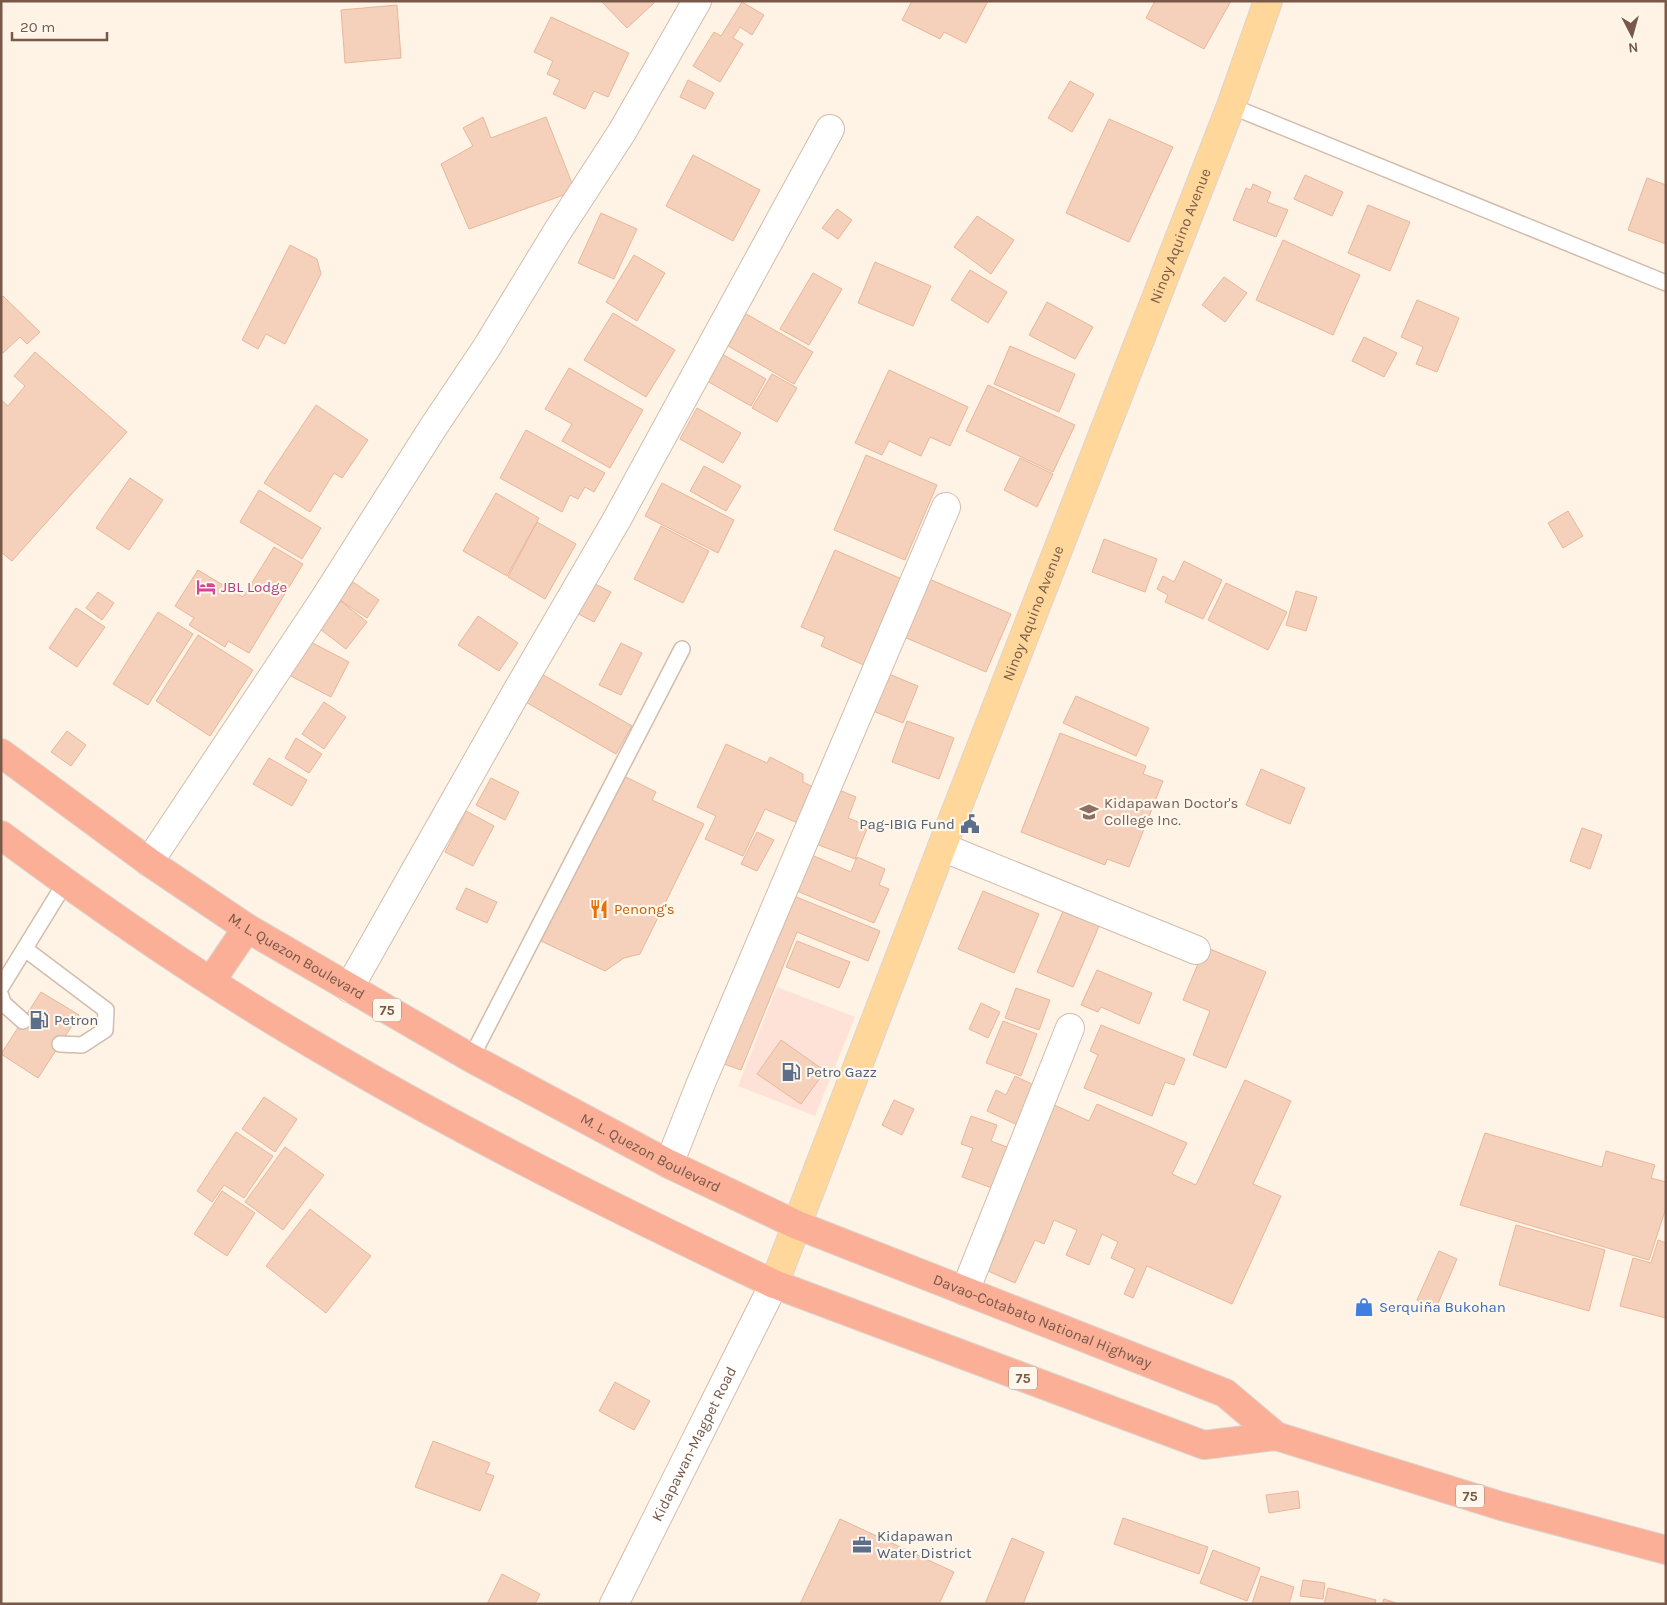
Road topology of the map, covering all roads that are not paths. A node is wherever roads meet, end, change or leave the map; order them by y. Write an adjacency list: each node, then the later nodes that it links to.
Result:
1 (697, 1): 11 (street)
2 (1268, 1): 3 (main road, Ninoy Aquino Avenue)
3 (1231, 106): 5 (lane); 10 (main road, Ninoy Aquino Avenue)
4 (830, 128): 18 (street)
5 (1666, 284)
6 (946, 507): 24 (street)
7 (682, 649): 23 (lane)
8 (1, 753): 11 (highway, M. L. Quezon Boulevard / 75)
9 (1, 834): 12 (highway, 75)
10 (942, 847): 15 (street); 25 (main road, Ninoy Aquino Avenue)
11 (149, 862): 13 (highway, M. L. Quezon Boulevard / 75)
12 (65, 883): 14 (lane); 16 (highway, 75)
13 (247, 928): 16 (highway); 18 (highway, M. L. Quezon Boulevard / 75)
14 (25, 949): 17 (lane); 22 (lane)
15 (1196, 950)
16 (211, 981): 26 (highway, 75)
17 (1, 987)
18 (349, 988): 23 (highway, M. L. Quezon Boulevard / 75)
19 (1, 996): 20 (lane)
20 (23, 1021)
21 (1070, 1028): 27 (street)
22 (60, 1044)
23 (471, 1058): 24 (highway, M. L. Quezon Boulevard / 75)
24 (669, 1164): 25 (highway, M. L. Quezon Boulevard / 75)
25 (797, 1225): 26 (main road, Ninoy Aquino Avenue); 27 (highway, Davao-Cotabato National Highway / 75)
26 (774, 1284): 28 (highway, Davao-Cotabato National Highway / 75); 30 (street, Kidapawan-Magpet Road)
27 (965, 1291): 28 (highway, Davao-Cotabato National Highway / 75)
28 (1276, 1436): 29 (highway, Davao-Cotabato National Highway / 75)
29 (1666, 1550)
30 (614, 1604)

